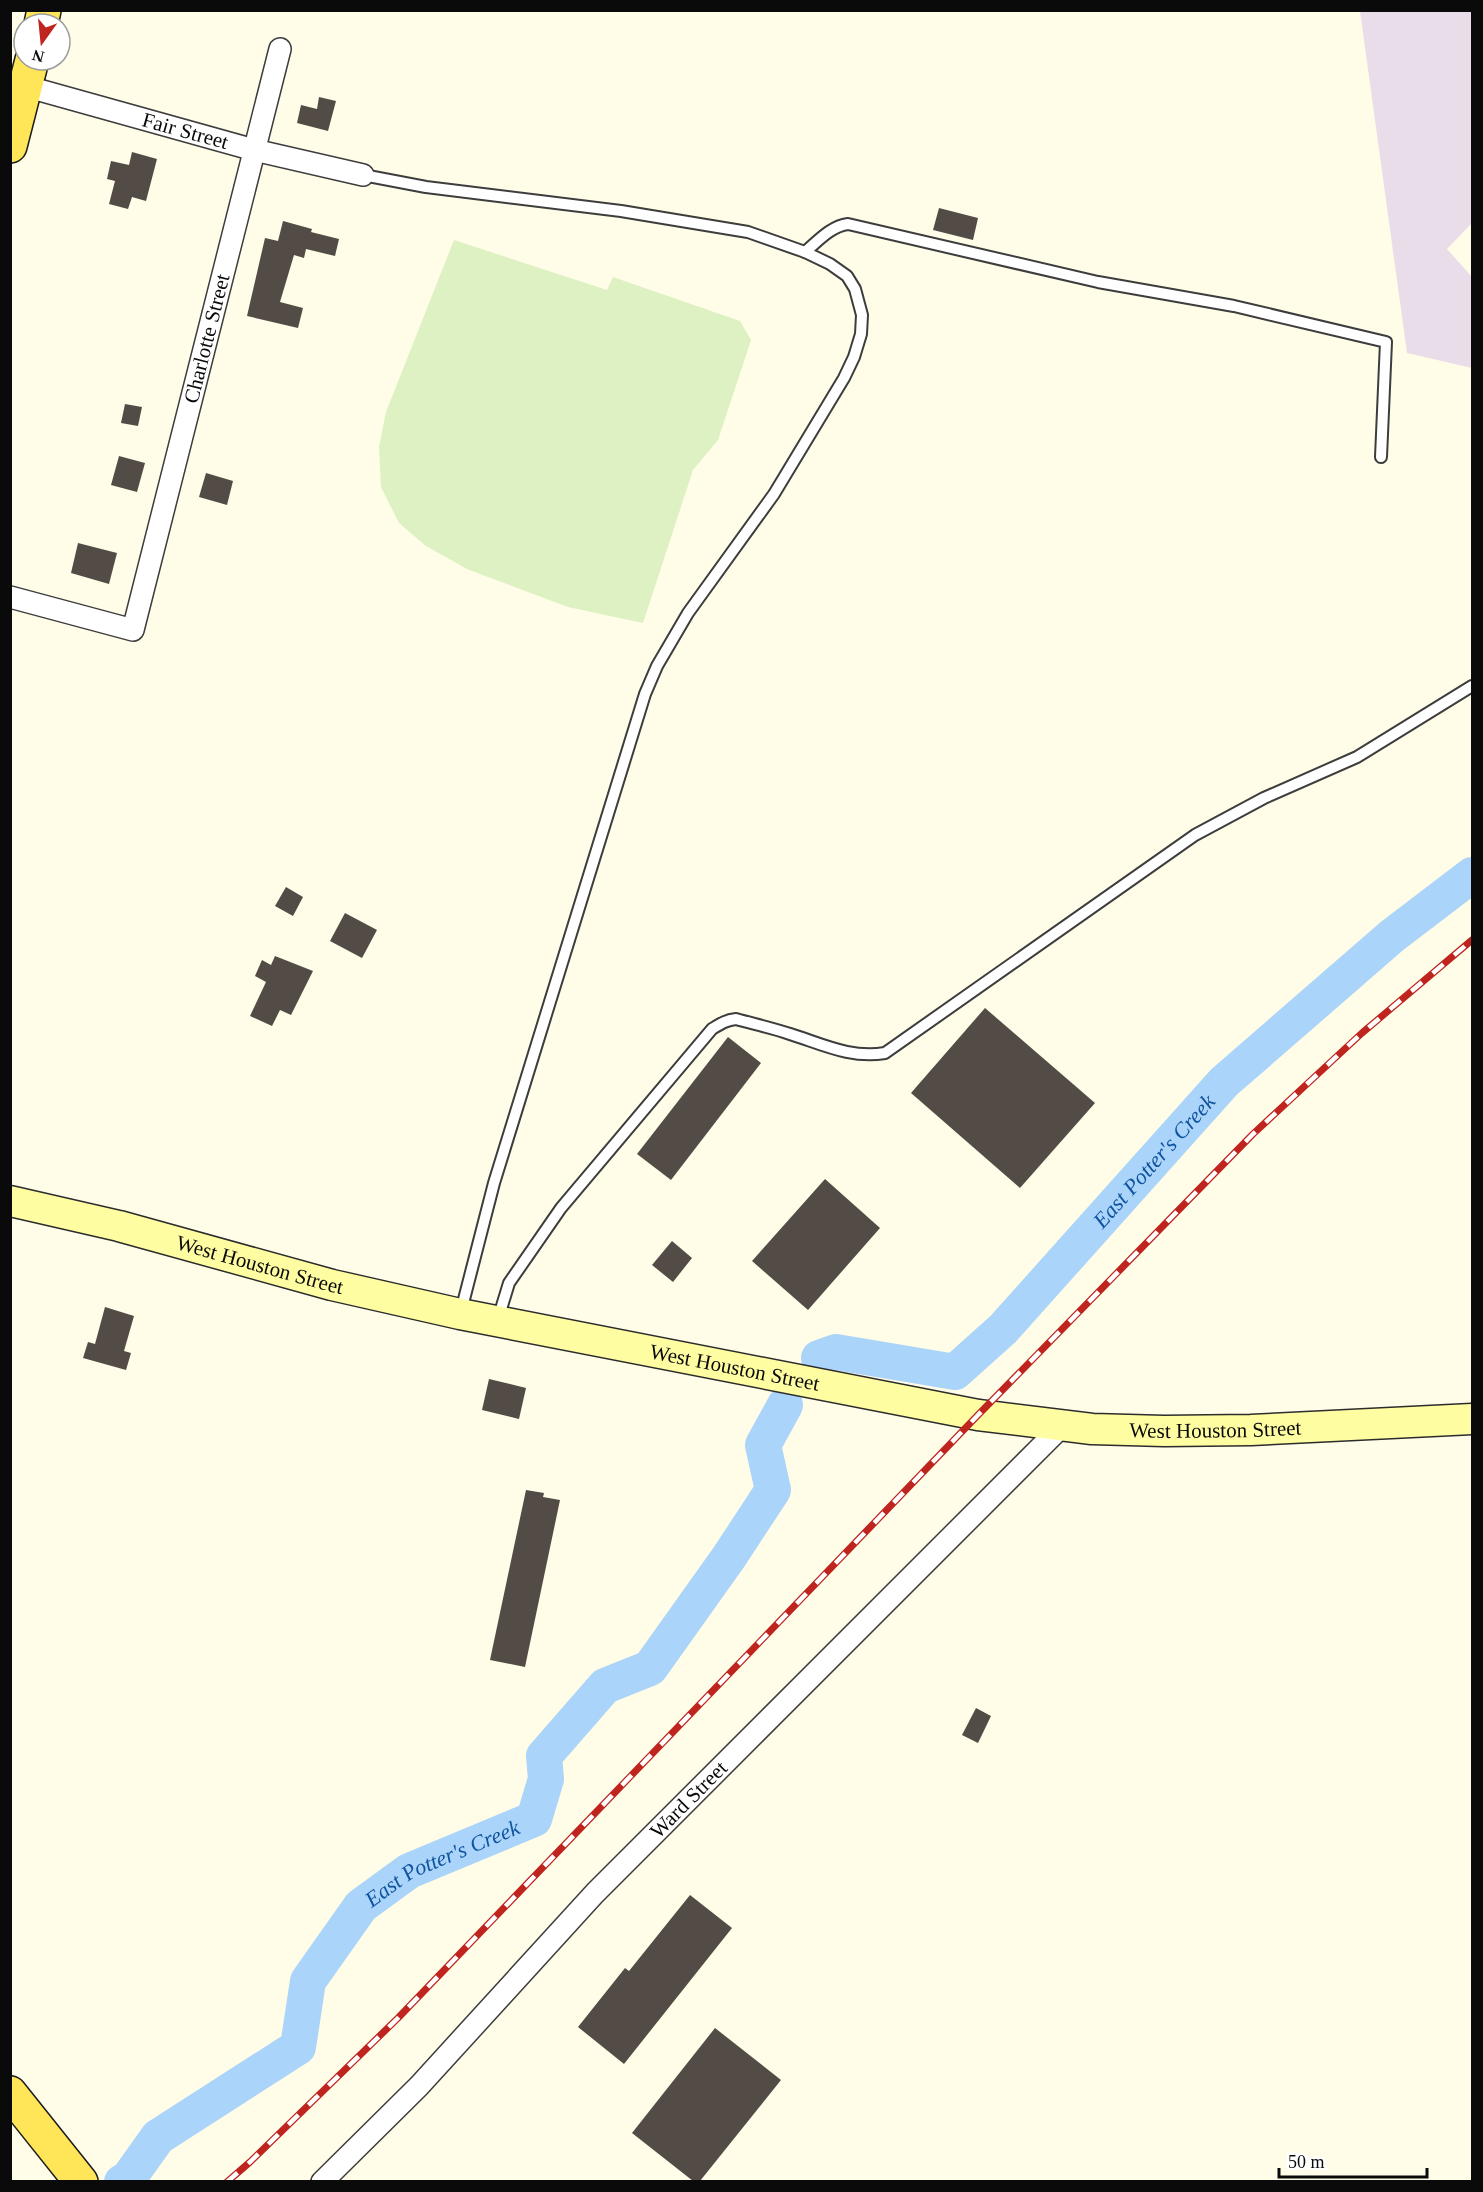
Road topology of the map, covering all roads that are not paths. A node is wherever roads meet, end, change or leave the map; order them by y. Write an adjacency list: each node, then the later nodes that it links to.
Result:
1 (280, 49): 4 (street, Charlotte Street)
2 (23, 76): 3 (main road); 4 (street, Fair Street)
3 (10, 146)
4 (254, 150): 5 (street, Fair Street); 8 (street, Charlotte Street)
5 (363, 176): 6 (lane)
6 (805, 252): 7 (lane); 11 (lane)
7 (1382, 457)
8 (10, 597)
9 (1473, 686): 12 (lane)
10 (10, 1201): 11 (street, West Houston Street)
11 (460, 1314): 12 (street, West Houston Street)
12 (497, 1322): 14 (street, West Houston Street)
13 (1473, 1419): 14 (street, West Houston Street)
14 (1062, 1426): 17 (street, Ward Street)
15 (10, 2093): 16 (main road)
16 (81, 2181)
17 (322, 2181)

